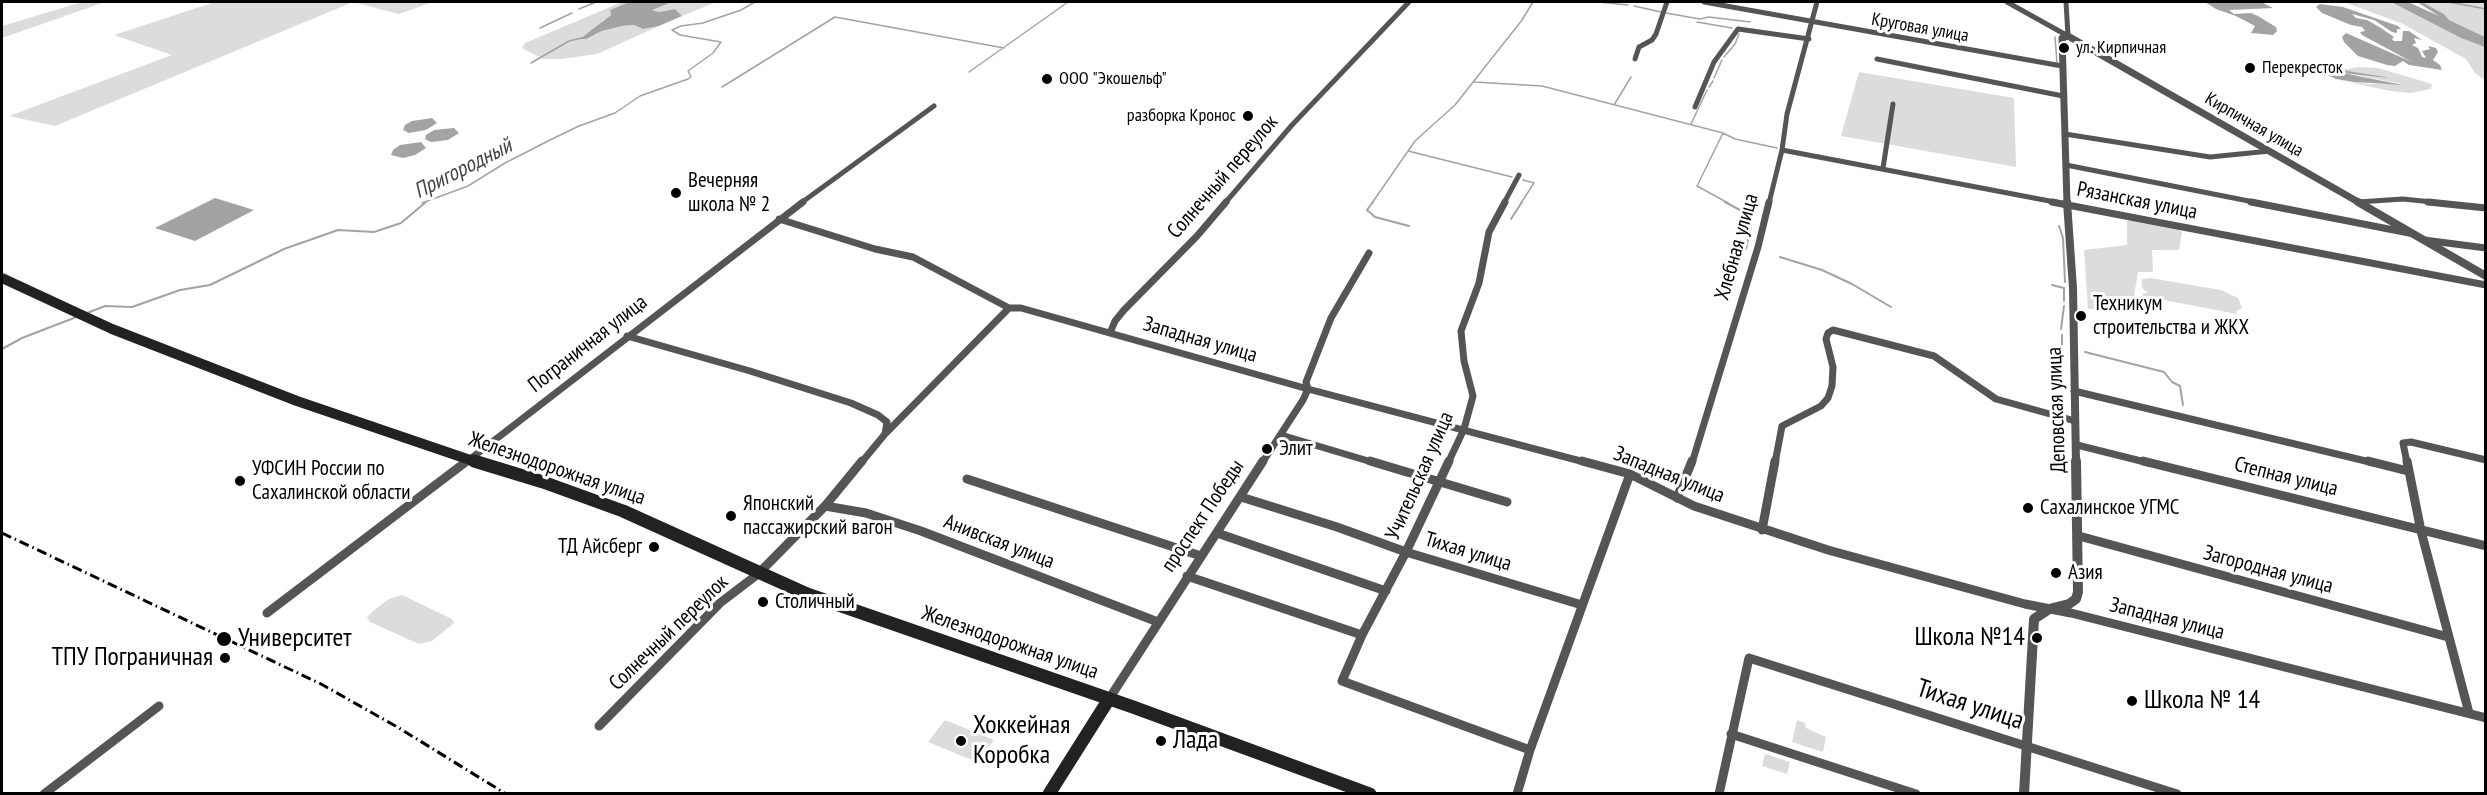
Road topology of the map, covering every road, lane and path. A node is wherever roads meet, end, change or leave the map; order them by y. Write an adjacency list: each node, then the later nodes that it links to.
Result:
1 (1409, 2): 37 (street, Солнечный переулок)
2 (1667, 2): 12 (street)
3 (1704, 2): 8 (street, Круговая улица)
4 (1739, 2): 8 (street)
5 (1817, 2): 9 (street, Хлебная улица)
6 (2007, 2): 10 (street, Кирпичная улица)
7 (2066, 2): 10 (street, Деповская улица)
8 (1736, 8): 9 (street, Круговая улица)
9 (1813, 22): 11 (street, Хлебная улица); 14 (street, Круговая улица)
10 (2068, 36): 14 (street, Деповская улица); 21 (street, Кирпичная улица)
11 (1809, 39): 18 (street); 20 (street, Хлебная улица)
12 (1635, 59)
13 (1877, 59): 15 (street)
14 (2062, 66): 15 (street, Деповская улица)
15 (2063, 96): 19 (street, Деповская улица)
16 (1893, 104): 23 (street)
17 (934, 106): 28 (street, Пограничная улица)
18 (1695, 107)
19 (2065, 134): 21 (street); 22 (street, Деповская улица)
20 (1782, 150): 23 (street, Рязанская улица); 53 (street, Хлебная улица)
21 (2270, 152): 25 (street, Кирпичная улица)
22 (2066, 165): 26 (street, Деповская улица); 29 (street)
23 (1883, 168): 26 (street, Рязанская улица)
24 (1519, 175): 42 (street, Учительская улица)
25 (2358, 202): 27 (street); 29 (street, Кирпичная улица)
26 (2067, 204): 35 (street, Рязанская улица); 40 (street, Деповская улица)
27 (2486, 208)
28 (779, 219): 36 (street, Западная улица); 38 (street, Пограничная улица)
29 (2411, 234): 30 (street, Кирпичная улица)
30 (2422, 240): 31 (street); 33 (street, Кирпичная улица)
31 (2486, 248)
32 (1369, 253): 39 (street, проспект Победы)
33 (2486, 276)
34 (2, 278): 46 (main road, Железнодорожная улица)
35 (2486, 285)
36 (1009, 308): 37 (street, Западная улица); 43 (street, Солнечный переулок)
37 (1110, 333): 39 (street, Западная улица)
38 (627, 336): 43 (street); 46 (street, Пограничная улица)
39 (1308, 389): 42 (street, Западная улица); 44 (street, проспект Победы)
40 (2074, 391): 41 (street, Деповская улица); 48 (street)
41 (2075, 421): 45 (street, Деповская улица); 56 (street)
42 (1464, 429): 49 (street, Западная улица); 51 (street, Учительская улица)
43 (885, 434): 55 (street, Солнечный переулок)
44 (1281, 435): 51 (street); 52 (street, проспект Победы)
45 (2077, 445): 57 (street, Степная улица); 59 (street, Деповская улица)
46 (469, 460): 63 (main road, Железнодорожная улица); 68 (street, Пограничная улица)
47 (2486, 460): 48 (street)
48 (2408, 471): 57 (street)
49 (1630, 474): 53 (street, Западная улица); 66 (street)
50 (967, 479): 62 (street)
51 (1438, 481): 54 (street); 61 (street, Учительская улица)
52 (1241, 497): 58 (street, проспект Победы); 61 (street, Тихая улица)
53 (1677, 498): 56 (street, Западная улица)
54 (1508, 502)
55 (825, 506): 63 (street, Солнечный переулок); 69 (street, Анивская улица)
56 (1762, 530): 67 (street, Западная улица)
57 (2421, 531): 60 (street, Степная улица); 71 (street)
58 (1217, 533): 62 (street, проспект Победы); 65 (street)
59 (2079, 536): 67 (street, Деповская улица); 71 (street, Загородная улица)
60 (2486, 546)
61 (1407, 552): 65 (street, Учительская улица); 66 (street, Тихая улица)
62 (1201, 556): 64 (street, проспект Победы)
63 (758, 574): 72 (main road, Железнодорожная улица); 76 (street, Солнечный переулок)
64 (1187, 576): 69 (street, проспект Победы); 70 (street)
65 (1386, 591): 70 (street, Учительская улица)
66 (1582, 605): 79 (street)
67 (2049, 609): 74 (street, Западная улица); 78 (street, Деповская улица)
68 (267, 613)
69 (1158, 622): 72 (street, проспект Победы)
70 (1362, 635): 79 (street, Учительская улица)
71 (2448, 638): 74 (street)
72 (1109, 699): 81 (main road, проспект Победы); 82 (main road, Железнодорожная улица)
73 (159, 706): 80 (street)
74 (2469, 713): 75 (street, Западная улица)
75 (2486, 718)
76 (600, 726)
77 (1731, 734): 78 (street, Тихая улица); 84 (street); 85 (street)
78 (2027, 747): 86 (street, Деповская улица); 87 (street, Тихая улица)
79 (1530, 750): 83 (street)
80 (44, 794)
81 (1049, 794)
82 (1370, 794)
83 (1517, 794)
84 (1719, 794)
85 (1916, 794)
86 (2024, 794)
87 (2177, 794)

